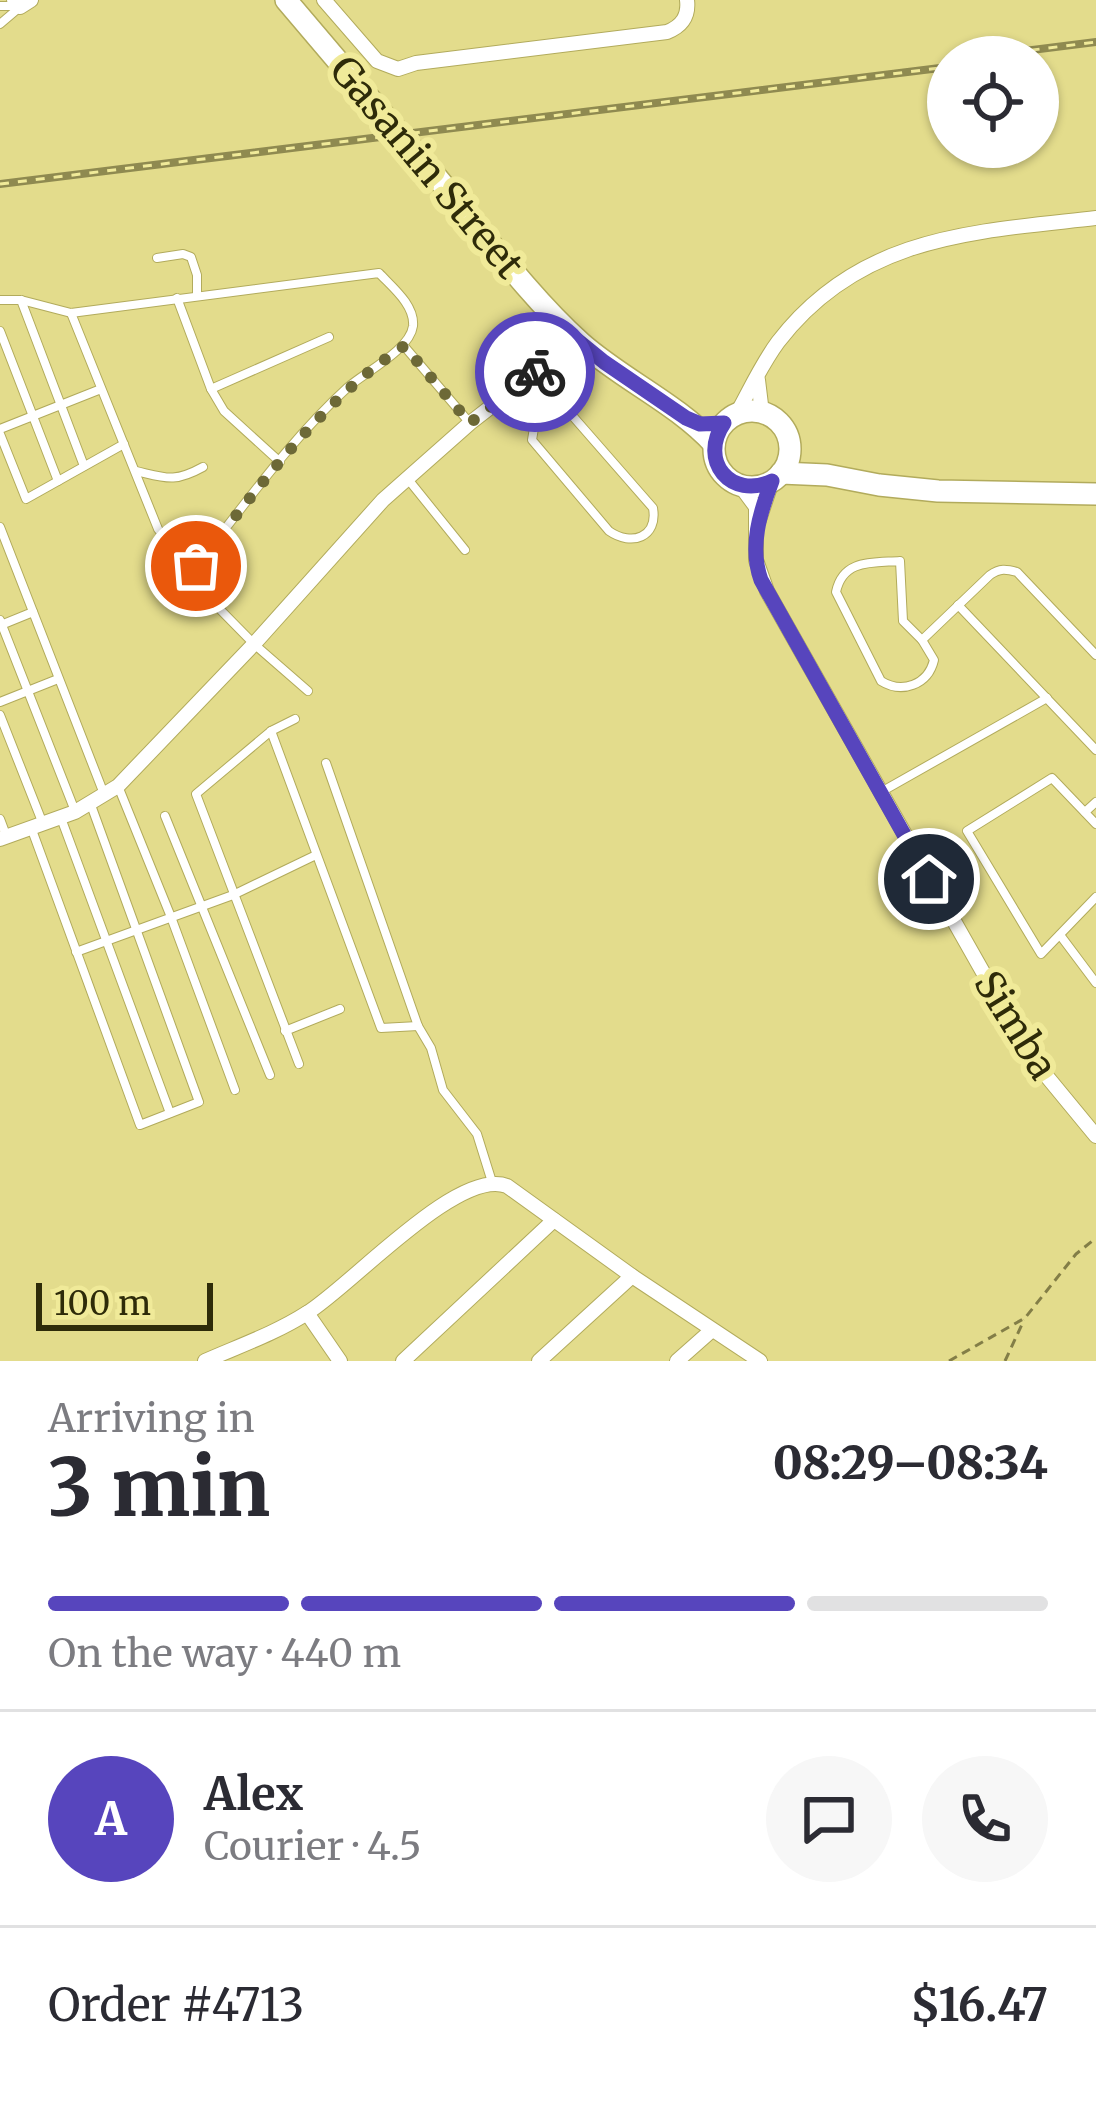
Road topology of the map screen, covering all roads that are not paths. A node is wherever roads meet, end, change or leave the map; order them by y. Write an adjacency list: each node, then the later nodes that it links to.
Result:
1 (286, 0): 16 (street, Gasanin Street, bridge)
2 (324, 0): 3 (street)
3 (687, 0)
4 (22, 2): 5 (lane); 6 (lane)
5 (0, 6)
6 (0, 24)
7 (1096, 218): 19 (street)
8 (157, 258): 9 (lane)
9 (197, 296): 10 (lane); 17 (lane)
10 (177, 298): 13 (lane); 21 (lane)
11 (21, 300): 12 (lane); 13 (lane); 23 (lane)
12 (0, 301)
13 (71, 313): 20 (lane)
14 (0, 331): 25 (lane)
15 (329, 337): 21 (lane)
16 (577, 340): 18 (street); 27 (street, Gasanin Street)
17 (404, 346): 26 (lane); 30 (lane)
18 (534, 373): 22 (lane); 26 (street)
19 (758, 375): 24 (street); 27 (street)
20 (101, 389): 23 (lane); 29 (lane)
21 (211, 389): 30 (lane)
22 (561, 403): 22 (lane)
23 (61, 405): 25 (lane); 31 (lane)
24 (762, 413): 27 (street); 33 (street)
25 (33, 416): 28 (lane); 36 (lane)
26 (470, 423): 35 (street)
27 (725, 427): 37 (street)
28 (0, 432): 36 (lane)
29 (124, 444): 31 (lane); 34 (lane)
30 (280, 463): 42 (lane)
31 (84, 466): 36 (lane)
32 (202, 467): 34 (lane)
33 (781, 469): 37 (street); 38 (street); 39 (street)
34 (134, 471): 42 (lane)
35 (406, 478): 41 (lane); 47 (street)
36 (58, 481)
37 (739, 484): 39 (street)
38 (1096, 494)
39 (758, 525): 60 (street, Simba)
40 (0, 527): 44 (lane)
41 (465, 550)
42 (196, 566): 47 (lane)
43 (958, 604): 46 (lane); 48 (lane); 52 (lane)
44 (33, 612): 45 (lane); 49 (lane)
45 (1, 624): 50 (lane)
46 (922, 640): 46 (lane)
47 (254, 644): 51 (lane); 59 (street)
48 (1096, 655)
49 (58, 679): 50 (lane); 59 (lane)
50 (29, 691): 53 (lane); 64 (lane)
51 (308, 691)
52 (1047, 698): 57 (lane); 60 (lane)
53 (0, 702)
54 (0, 715): 68 (lane)
55 (296, 719): 56 (lane)
56 (271, 731): 70 (lane); 71 (lane)
57 (1096, 750)
58 (326, 763): 81 (lane)
59 (111, 791): 62 (street); 74 (lane)
60 (880, 793): 87 (street, Simba)
61 (1096, 802): 63 (lane)
62 (91, 805): 64 (street); 75 (lane)
63 (1084, 812): 67 (lane); 76 (lane)
64 (68, 815): 68 (street); 77 (lane)
65 (164, 816): 73 (lane)
66 (0, 819): 69 (lane)
67 (1096, 824)
68 (37, 826): 69 (street); 78 (lane)
69 (3, 838)
70 (316, 855): 71 (lane); 81 (lane)
71 (233, 895): 73 (lane); 82 (lane)
72 (1096, 897): 76 (lane)
73 (203, 906): 74 (lane); 84 (lane)
74 (171, 917): 75 (lane); 85 (lane)
75 (135, 930): 77 (lane); 86 (lane)
76 (1060, 934): 79 (lane)
77 (106, 941): 78 (lane); 86 (lane)
78 (76, 952): 86 (lane)
79 (1096, 983)
80 (340, 1009): 82 (lane)
81 (418, 1026): 88 (lane)
82 (285, 1031): 83 (lane)
83 (299, 1064)
84 (270, 1075)
85 (235, 1090)
86 (170, 1113)
87 (1096, 1136)
88 (492, 1182): 89 (street); 91 (street)
89 (554, 1220): 90 (street); 95 (street)
90 (632, 1276): 92 (street); 96 (street)
91 (307, 1313): 93 (street); 94 (street)
92 (712, 1330): 97 (street); 98 (street)
93 (205, 1361)
94 (340, 1361)
95 (403, 1361)
96 (539, 1361)
97 (677, 1361)
98 (760, 1361)

